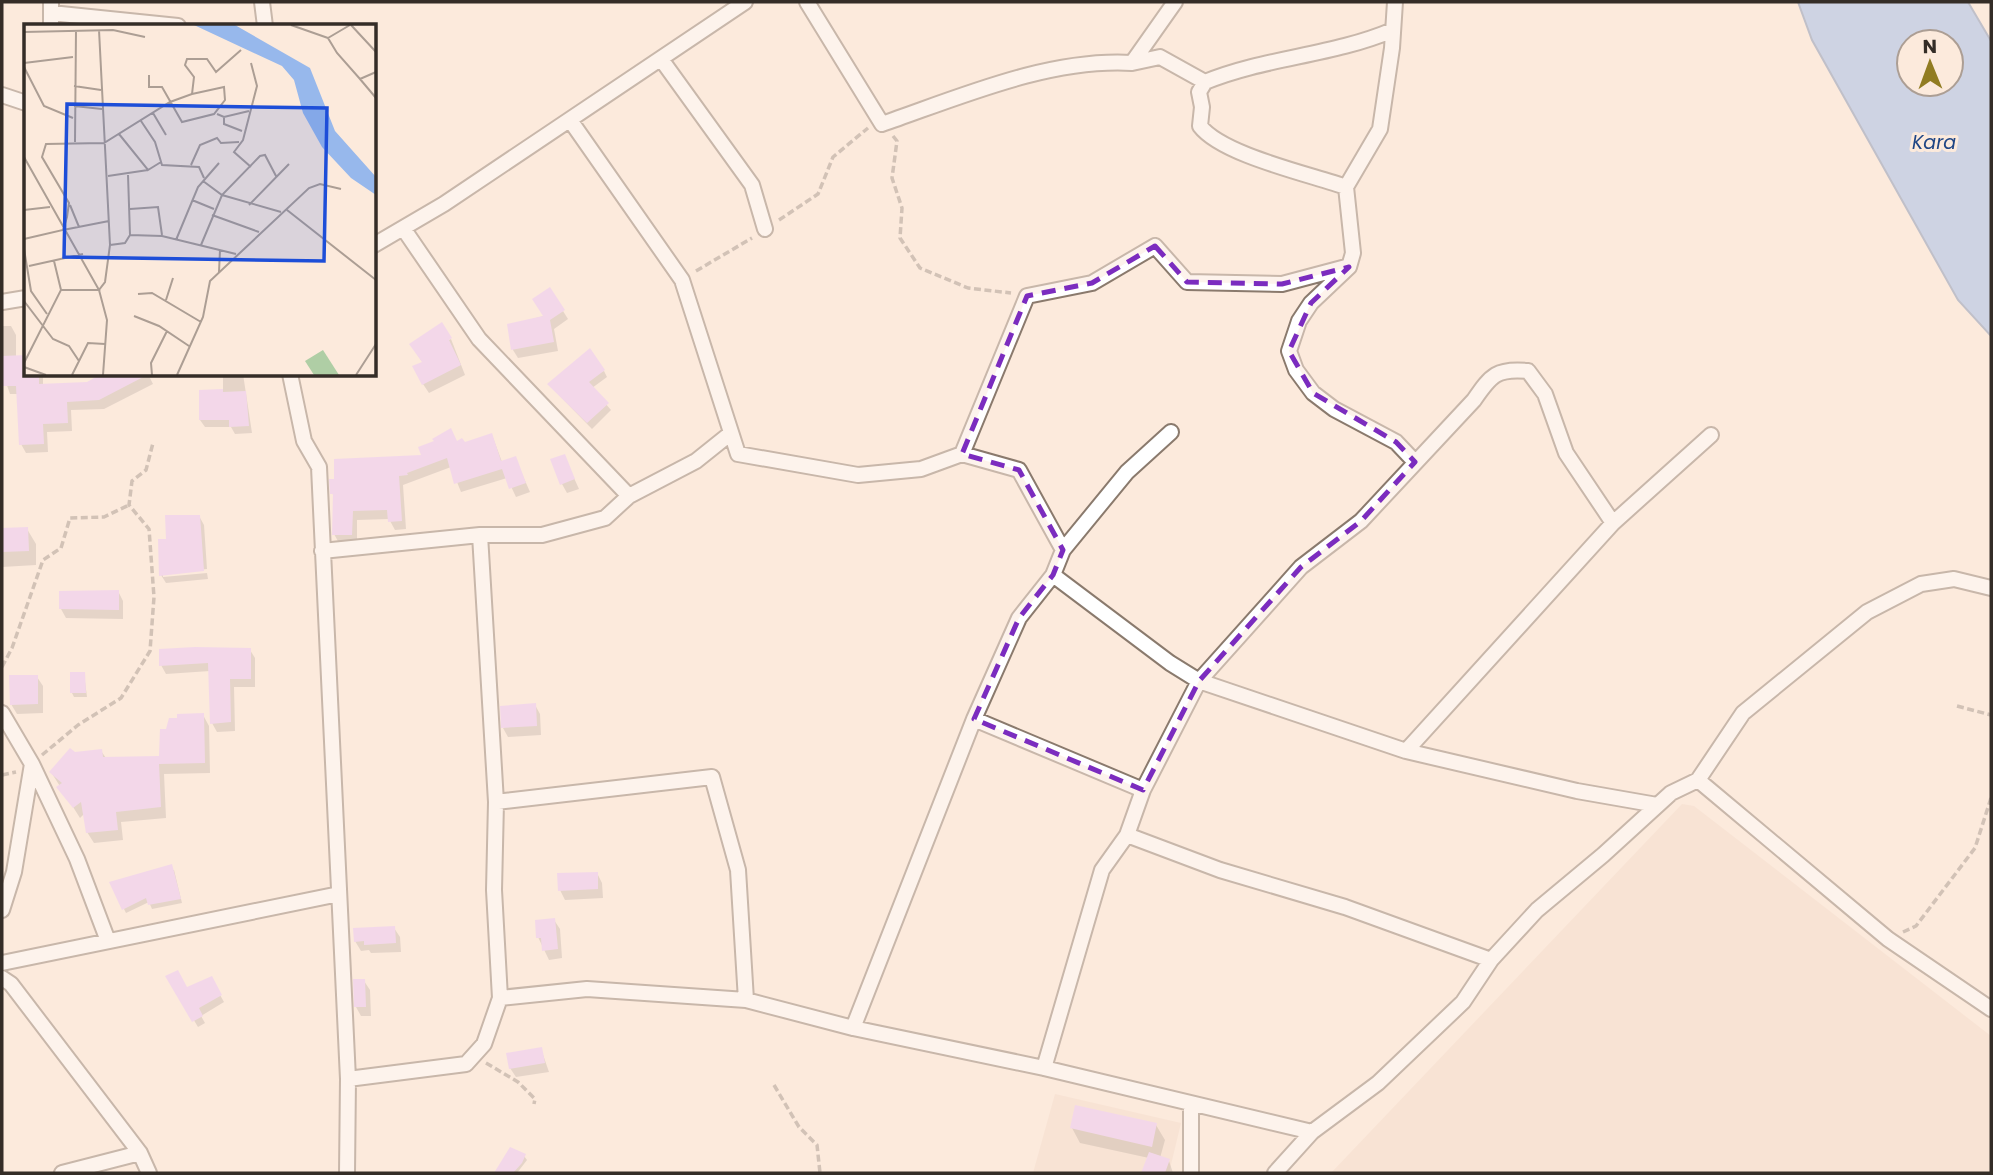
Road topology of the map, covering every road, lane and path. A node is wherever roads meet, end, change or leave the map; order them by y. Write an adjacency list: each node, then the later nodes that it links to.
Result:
1 (262, 2): 8 (street)
2 (745, 2): 10 (street)
3 (807, 2): 16 (street)
4 (1175, 2): 11 (street)
5 (1395, 2): 9 (street)
6 (51, 14): 7 (street)
7 (157, 24)
8 (265, 24)
9 (1393, 30): 12 (street); 17 (street)
10 (661, 59): 15 (street); 19 (street)
11 (1132, 63): 12 (street); 16 (street)
12 (1205, 82): 17 (street)
13 (2, 95): 14 (street)
14 (24, 102)
15 (570, 120): 18 (street); 22 (street)
16 (881, 122): 19 (path); 23 (path)
17 (1346, 187): 21 (street)
18 (403, 229): 20 (street); 33 (street)
19 (765, 229): 22 (path)
20 (376, 244)
21 (1349, 267): 23 (street); 32 (street)
22 (682, 280): 28 (street)
23 (1027, 296): 31 (street)
24 (24, 298): 25 (street)
25 (2, 302)
26 (290, 376): 38 (street)
27 (1171, 432): 37 (street)
28 (731, 433): 31 (street); 33 (street)
29 (1711, 435): 35 (street)
30 (153, 443): 34 (path)
31 (962, 454): 37 (street)
32 (1415, 462): 35 (street); 42 (street)
33 (629, 496): 36 (street)
34 (129, 505): 41 (path); 48 (path)
35 (1613, 523): 47 (street)
36 (480, 535): 38 (street); 52 (street)
37 (1063, 550): 39 (street)
38 (322, 551): 55 (street)
39 (1053, 575): 42 (street); 46 (street)
40 (1991, 588): 49 (street)
41 (2, 667)
42 (1199, 681): 47 (street); 50 (street)
43 (1957, 706): 45 (path)
44 (2, 713): 48 (street)
45 (1991, 715)
46 (974, 719): 50 (street); 65 (street)
47 (1406, 751): 53 (street)
48 (32, 764): 56 (street); 58 (street)
49 (1698, 780): 53 (street); 57 (street)
50 (1143, 790): 54 (street)
51 (1991, 798): 57 (path)
52 (496, 802): 62 (street); 63 (street)
53 (1657, 805): 59 (street)
54 (1127, 835): 59 (street); 67 (street)
55 (339, 894): 58 (street); 68 (street)
56 (2, 910)
57 (1888, 939): 64 (street)
58 (108, 941): 60 (street)
59 (1491, 960): 72 (street)
60 (2, 963)
61 (2, 978): 73 (street)
62 (500, 998): 63 (street); 66 (street)
63 (746, 1000): 65 (street)
64 (1991, 1009)
65 (853, 1028): 67 (street)
66 (476, 1056): 68 (street); 70 (path)
67 (1044, 1068): 71 (street)
68 (348, 1079): 76 (street)
69 (774, 1085): 77 (path)
70 (534, 1104)
71 (1191, 1104): 72 (street); 78 (street)
72 (1312, 1132): 79 (street)
73 (139, 1153): 74 (street); 75 (street)
74 (62, 1173)
75 (149, 1173)
76 (346, 1173)
77 (820, 1173)
78 (1191, 1173)
79 (1275, 1173)

